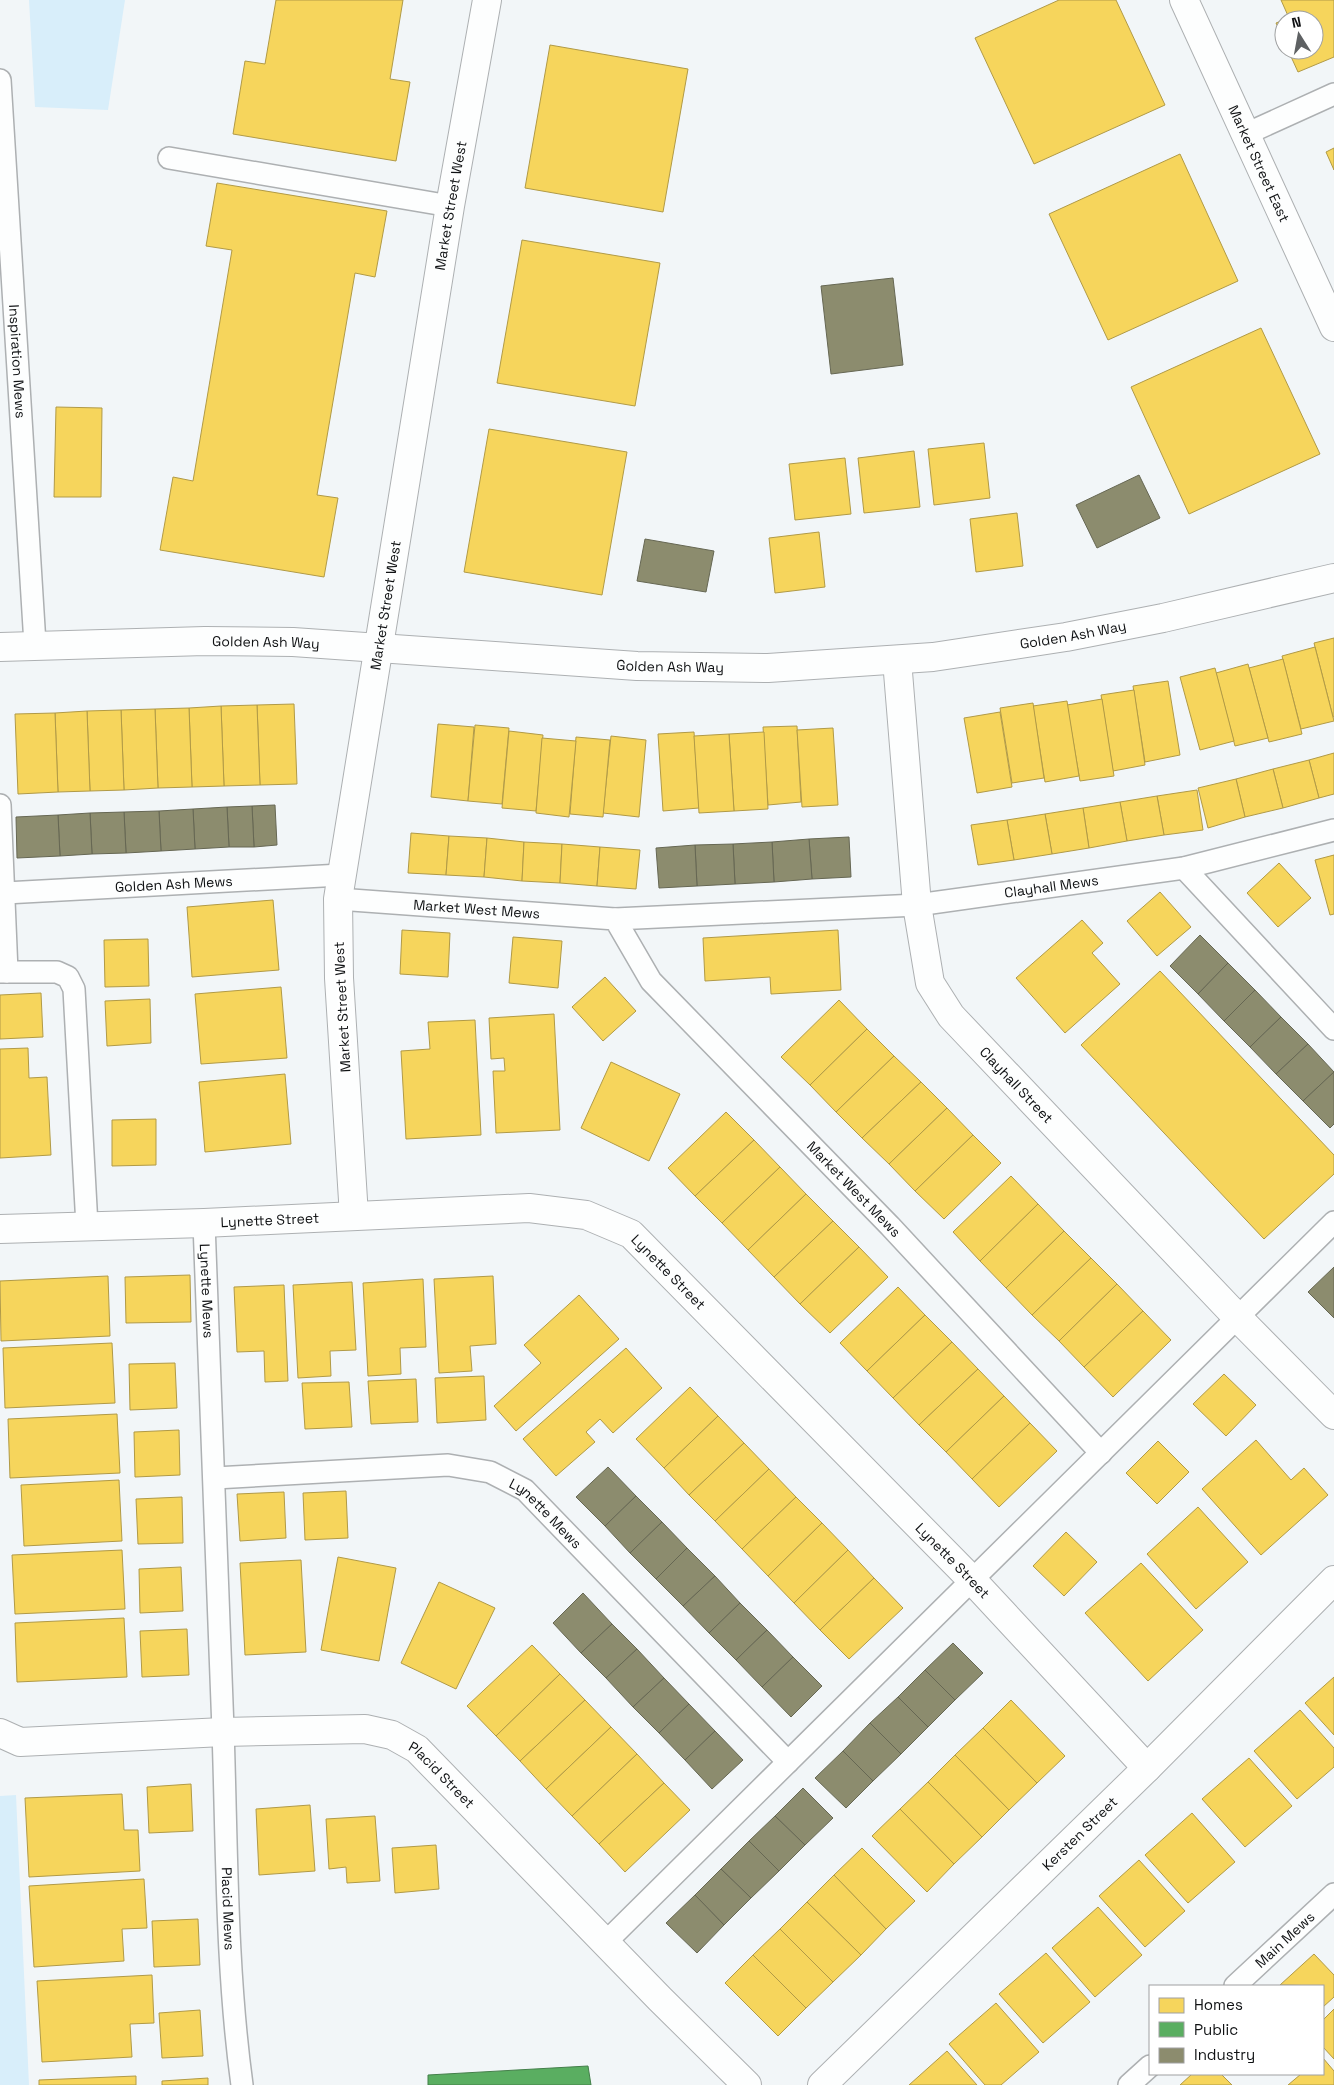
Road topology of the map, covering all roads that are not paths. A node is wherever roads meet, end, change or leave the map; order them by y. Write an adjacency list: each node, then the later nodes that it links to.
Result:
1 (487, 0): 7 (street, Market Street West)
2 (1184, 0): 5 (street, Market Street East)
3 (0, 80): 10 (lane, Inspiration Mews)
4 (1334, 94): 5 (lane)
5 (1246, 134): 8 (street, Market Street East)
6 (169, 158): 7 (lane)
7 (450, 206): 12 (street, Market Street West)
8 (1334, 327)
9 (1334, 578): 13 (street, Golden Ash Way)
10 (35, 644): 11 (street, Golden Ash Way); 12 (street, Golden Ash Way)
11 (0, 647)
12 (380, 649): 13 (street, Golden Ash Way); 17 (street, Market Street West)
13 (897, 660): 19 (street, Clayhall Street)
14 (0, 805): 18 (lane)
15 (1334, 830): 16 (lane, Clayhall Mews)
16 (1184, 868): 19 (lane, Clayhall Mews); 22 (lane)
17 (340, 887): 18 (lane, Golden Ash Mews); 20 (lane, Market West Mews); 23 (street, Market Street West)
18 (5, 893): 21 (lane)
19 (917, 905): 20 (lane, Market West Mews); 28 (street, Clayhall Street)
20 (614, 919): 30 (lane, Market West Mews)
21 (4, 972): 26 (lane)
22 (1334, 1029)
23 (354, 1216): 25 (street, Lynette Street); 32 (street, Lynette Street)
24 (1334, 1222): 28 (lane)
25 (204, 1223): 26 (street, Lynette Street); 31 (lane, Lynette Mews)
26 (87, 1226): 27 (street, Lynette Street)
27 (0, 1229)
28 (1238, 1318): 29 (street, Clayhall Street); 30 (lane)
29 (1334, 1415)
30 (1101, 1453): 32 (lane)
31 (215, 1478): 34 (lane, Lynette Mews); 36 (lane, Lynette Mews)
32 (973, 1581): 36 (lane); 37 (street, Lynette Street)
33 (1331, 1590): 37 (street, Kersten Street)
34 (223, 1732): 35 (street, Placid Street); 39 (street, Placid Street); 42 (lane, Placid Mews)
35 (10, 1738)
36 (788, 1762): 39 (lane)
37 (1147, 1768): 44 (street, Kersten Street)
38 (1334, 1894): 40 (lane, Main Mews)
39 (606, 1942): 43 (street, Placid Street)
40 (1236, 1985)
41 (1149, 2067): 45 (lane)
42 (242, 2085)
43 (747, 2085)
44 (822, 2085)
45 (1129, 2085)

